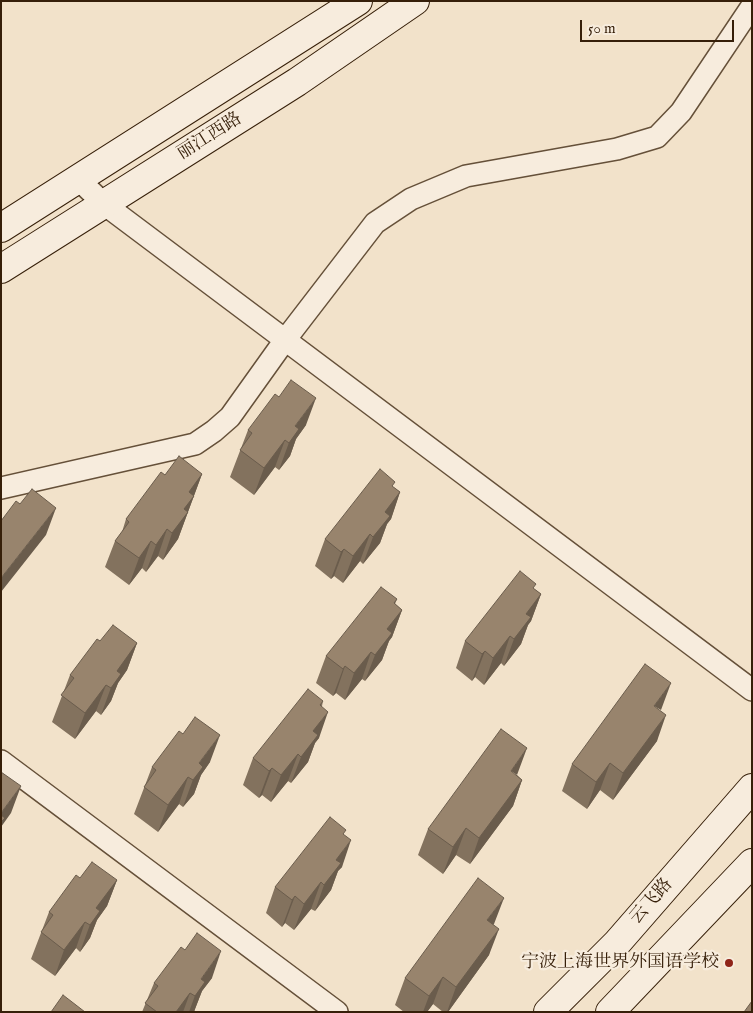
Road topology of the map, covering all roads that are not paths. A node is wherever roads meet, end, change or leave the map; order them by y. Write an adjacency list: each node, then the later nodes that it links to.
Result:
1 (358, 1): 4 (main road, 丽江西路)
2 (415, 1): 5 (main road, 丽江西路)
3 (752, 6): 8 (street)
4 (78, 179): 5 (street); 6 (main road, 丽江西路)
5 (104, 204): 7 (main road, 丽江西路); 8 (street)
6 (1, 228)
7 (1, 269)
8 (285, 340): 9 (street); 10 (street)
9 (1, 488)
10 (752, 690)
11 (1, 761): 14 (street)
12 (752, 788): 15 (main road, 云飞路)
13 (752, 863): 16 (main road)
14 (337, 1012)
15 (548, 1012)
16 (610, 1012)

